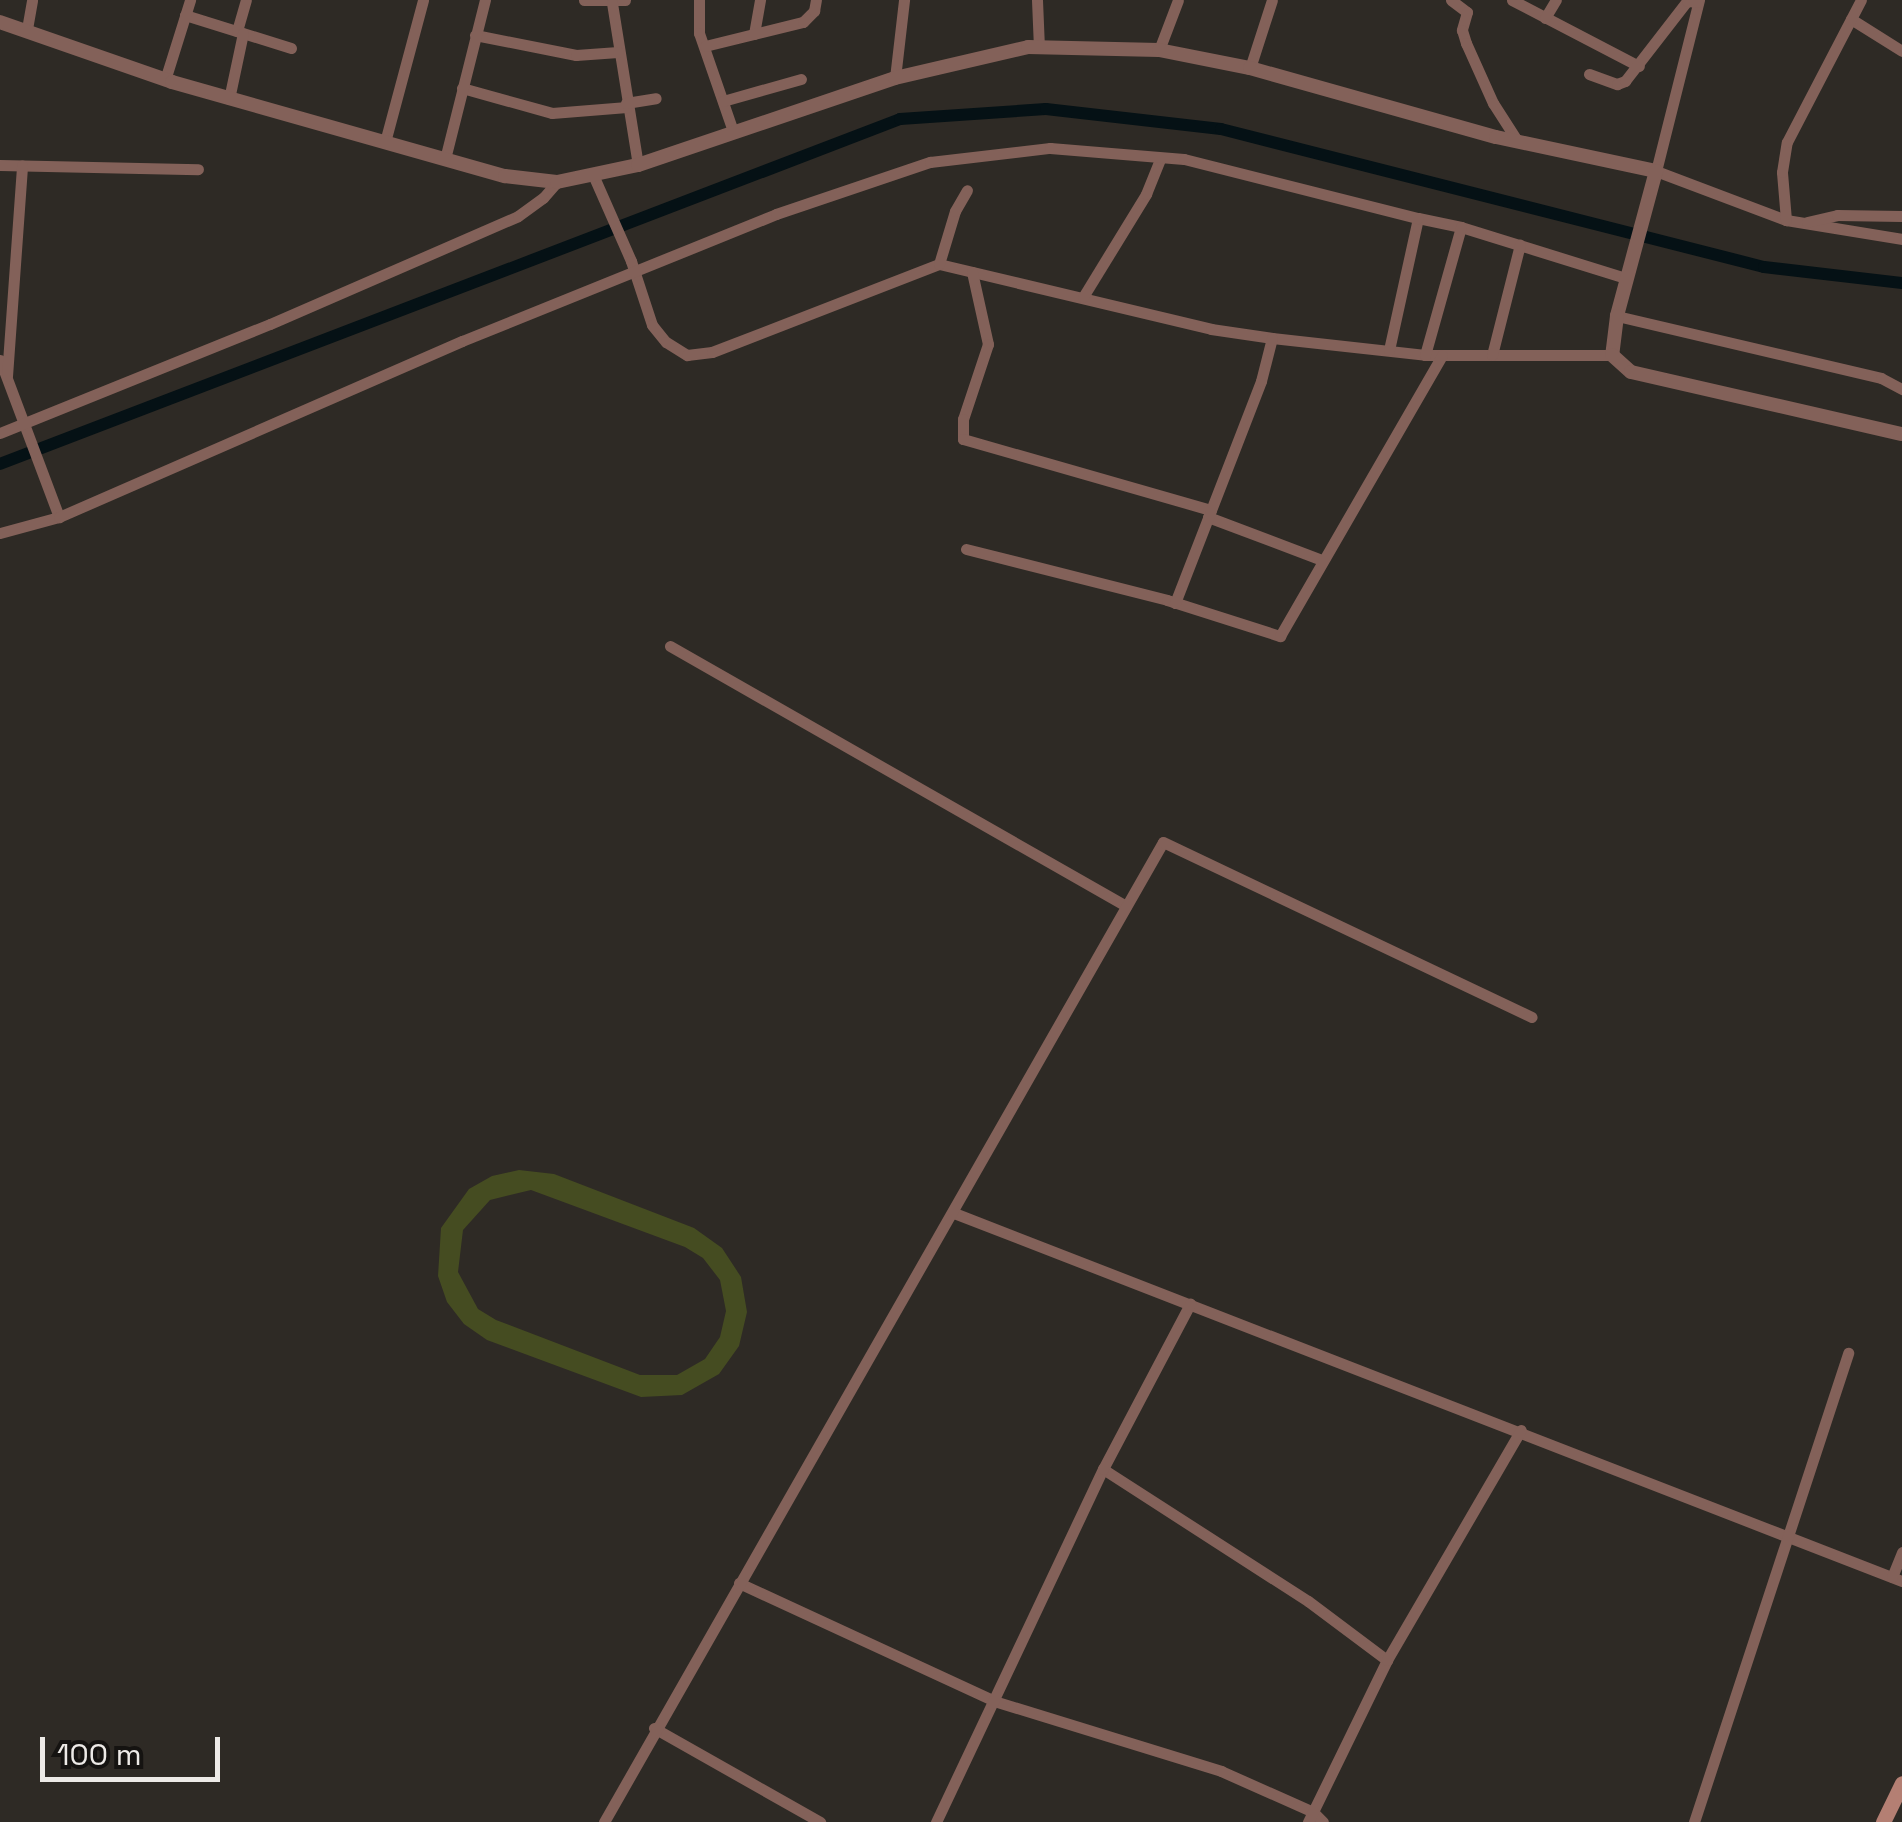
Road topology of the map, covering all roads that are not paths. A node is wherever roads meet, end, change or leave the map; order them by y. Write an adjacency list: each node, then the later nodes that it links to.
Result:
1 (32, 0): 24 (street)
2 (190, 0): 20 (street)
3 (246, 0): 25 (street)
4 (423, 0): 46 (street)
5 (484, 0): 26 (street)
6 (584, 0): 18 (street)
7 (699, 0): 28 (street)
8 (760, 0): 27 (street)
9 (816, 0): 27 (street)
10 (904, 0): 37 (street)
11 (1037, 0): 30 (street)
12 (1178, 0): 31 (street)
13 (1272, 0): 35 (street)
14 (1451, 0): 47 (street)
15 (1512, 0): 21 (street)
16 (1556, 0): 21 (street)
17 (1861, 0): 22 (street)
18 (611, 1): 33 (street)
19 (1692, 1): 34 (street); 54 (street)
20 (185, 15): 25 (street); 39 (street)
21 (1545, 18): 34 (street)
22 (1851, 20): 32 (street); 60 (street)
23 (0, 22): 24 (street)
24 (27, 29): 39 (street)
25 (240, 32): 29 (street); 42 (street)
26 (475, 34): 33 (street); 40 (street)
27 (754, 34): 28 (street)
28 (705, 46): 43 (street)
29 (291, 48)
30 (1039, 48): 31 (street); 37 (street)
31 (1159, 50): 35 (street)
32 (1902, 51)
33 (618, 52): 44 (street)
34 (1638, 66): 36 (street)
35 (1250, 68): 47 (street)
36 (1589, 74)
37 (895, 78): 45 (street)
38 (802, 79): 43 (street)
39 (165, 80): 42 (street)
40 (462, 88): 44 (street); 48 (street)
41 (656, 98): 44 (street)
42 (229, 99): 46 (street)
43 (723, 101): 45 (street)
44 (626, 105): 52 (street)
45 (734, 131): 52 (street)
46 (386, 142): 48 (street)
47 (1518, 142): 54 (street)
48 (445, 159): 55 (street)
49 (1160, 159): 59 (street); 66 (street); 69 (street)
50 (0, 165): 51 (street)
51 (22, 166): 53 (street); 78 (street)
52 (638, 166): 56 (street)
53 (198, 169)
54 (1656, 171): 60 (street); 68 (street)
55 (557, 182): 56 (street); 80 (street)
56 (597, 184): 66 (street)
57 (967, 190): 65 (street)
58 (1902, 216): 61 (street)
59 (1418, 218): 62 (street); 72 (street)
60 (1786, 220): 61 (street)
61 (1804, 223): 63 (street)
62 (1461, 226): 64 (street); 73 (street)
63 (1902, 238)
64 (1520, 244): 68 (street); 75 (street)
65 (939, 264): 66 (street); 67 (street)
66 (633, 267): 84 (street)
67 (972, 272): 69 (street); 83 (street)
68 (1628, 273): 70 (street)
69 (1083, 298): 71 (street)
70 (1616, 316): 76 (street); 79 (street)
71 (1272, 338): 72 (street); 83 (street)
72 (1389, 350): 73 (street)
73 (1425, 355): 74 (street)
74 (1442, 355): 75 (street); 87 (street)
75 (1492, 355): 76 (street)
76 (1612, 355): 82 (street)
77 (0, 360): 78 (street)
78 (7, 376): 80 (street)
79 (1902, 389)
80 (23, 427): 81 (street); 84 (street)
81 (0, 434)
82 (1902, 434)
83 (1209, 514): 87 (street); 88 (street)
84 (58, 517): 85 (street)
85 (0, 533)
86 (966, 550): 88 (street)
87 (1322, 560): 88 (street)
88 (1175, 603)
89 (670, 646): 90 (street)
90 (1126, 906): 91 (street); 92 (street)
91 (1532, 1017)
92 (954, 1213): 93 (street); 100 (street)
93 (1190, 1304): 95 (street); 96 (street)
94 (1848, 1353): 97 (street)
95 (1520, 1430): 97 (street); 101 (street)
96 (1103, 1469): 101 (street); 102 (street)
97 (1788, 1536): 99 (street); 110 (street)
98 (1902, 1552): 99 (street)
99 (1897, 1579)
100 (739, 1582): 102 (street); 103 (street)
101 (1388, 1660): 105 (street)
102 (994, 1701): 105 (street); 108 (street)
103 (654, 1728): 106 (street); 107 (street)
104 (1902, 1783): 111 (main road)
105 (1310, 1817): 109 (street)
106 (604, 1822)
107 (820, 1822)
108 (936, 1822)
109 (1323, 1822)
110 (1694, 1822)
111 (1883, 1822)

